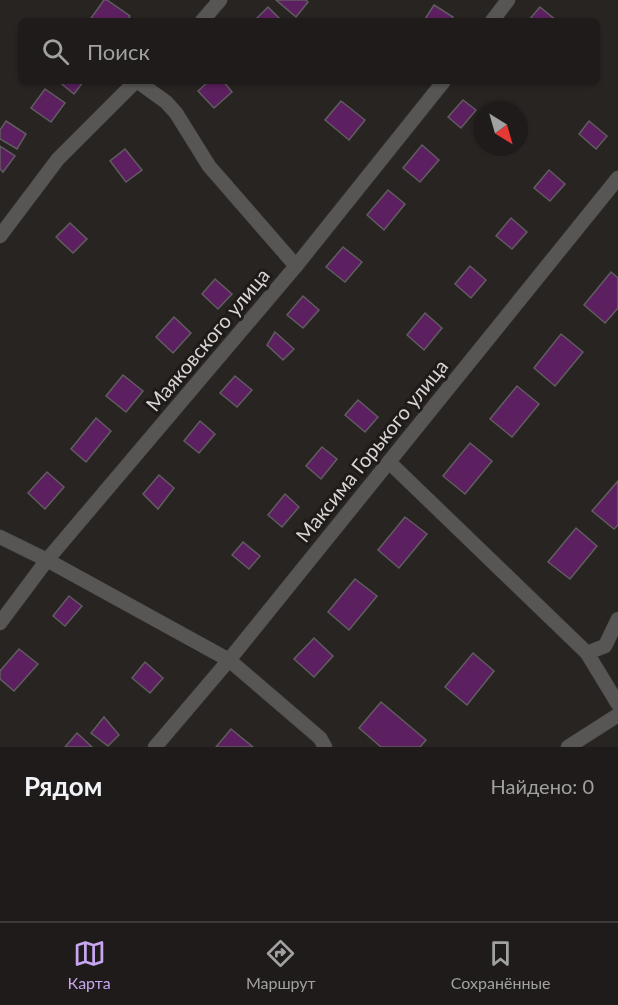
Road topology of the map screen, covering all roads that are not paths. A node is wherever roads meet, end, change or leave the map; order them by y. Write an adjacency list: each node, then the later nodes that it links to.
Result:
1 (220, 0): 3 (street)
2 (508, 0): 4 (street)
3 (205, 18)
4 (494, 18)
5 (134, 84): 9 (street)
6 (141, 84): 10 (street)
7 (442, 84): 10 (street, Маяковского улица)
8 (618, 178): 11 (street, Максима Горького улица)
9 (0, 236)
10 (296, 266): 13 (street, Маяковского улица)
11 (388, 462): 16 (street); 17 (street, Максима Горького улица)
12 (0, 537): 13 (street)
13 (47, 560): 15 (street, Маяковского улица); 17 (street)
14 (618, 619): 16 (street)
15 (0, 623)
16 (587, 653): 18 (street)
17 (229, 660): 20 (street, Максима Горького улица); 21 (street)
18 (618, 704)
19 (618, 716): 22 (street)
20 (155, 747)
21 (325, 747)
22 (568, 747)

